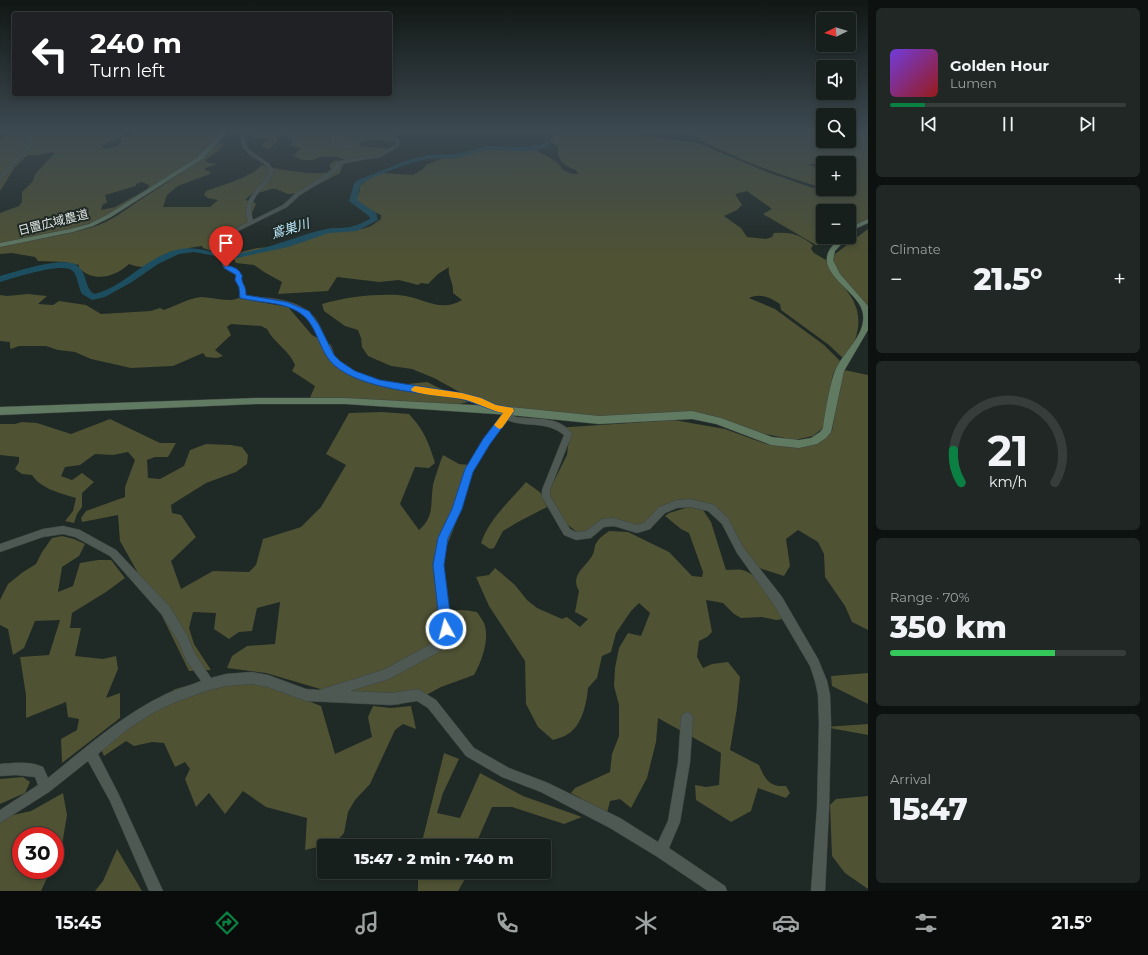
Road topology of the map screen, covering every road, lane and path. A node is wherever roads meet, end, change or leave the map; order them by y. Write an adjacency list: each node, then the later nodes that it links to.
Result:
1 (176, 174): 8 (street, 日置広域農道)
2 (270, 174): 5 (street)
3 (331, 174): 5 (street)
4 (868, 221): 6 (street)
5 (251, 222): 10 (street)
6 (856, 227)
7 (838, 244): 10 (street)
8 (0, 245)
9 (0, 410): 10 (street)
10 (508, 413): 13 (street); 22 (street)
11 (0, 548): 12 (street)
12 (209, 684): 13 (street); 15 (street)
13 (320, 695): 19 (street)
14 (687, 718): 19 (street)
15 (90, 752): 17 (street); 20 (street)
16 (0, 770): 17 (street)
17 (45, 788): 18 (street)
18 (0, 817)
19 (661, 851): 21 (street)
20 (156, 891)
21 (720, 891)
22 (818, 891)

